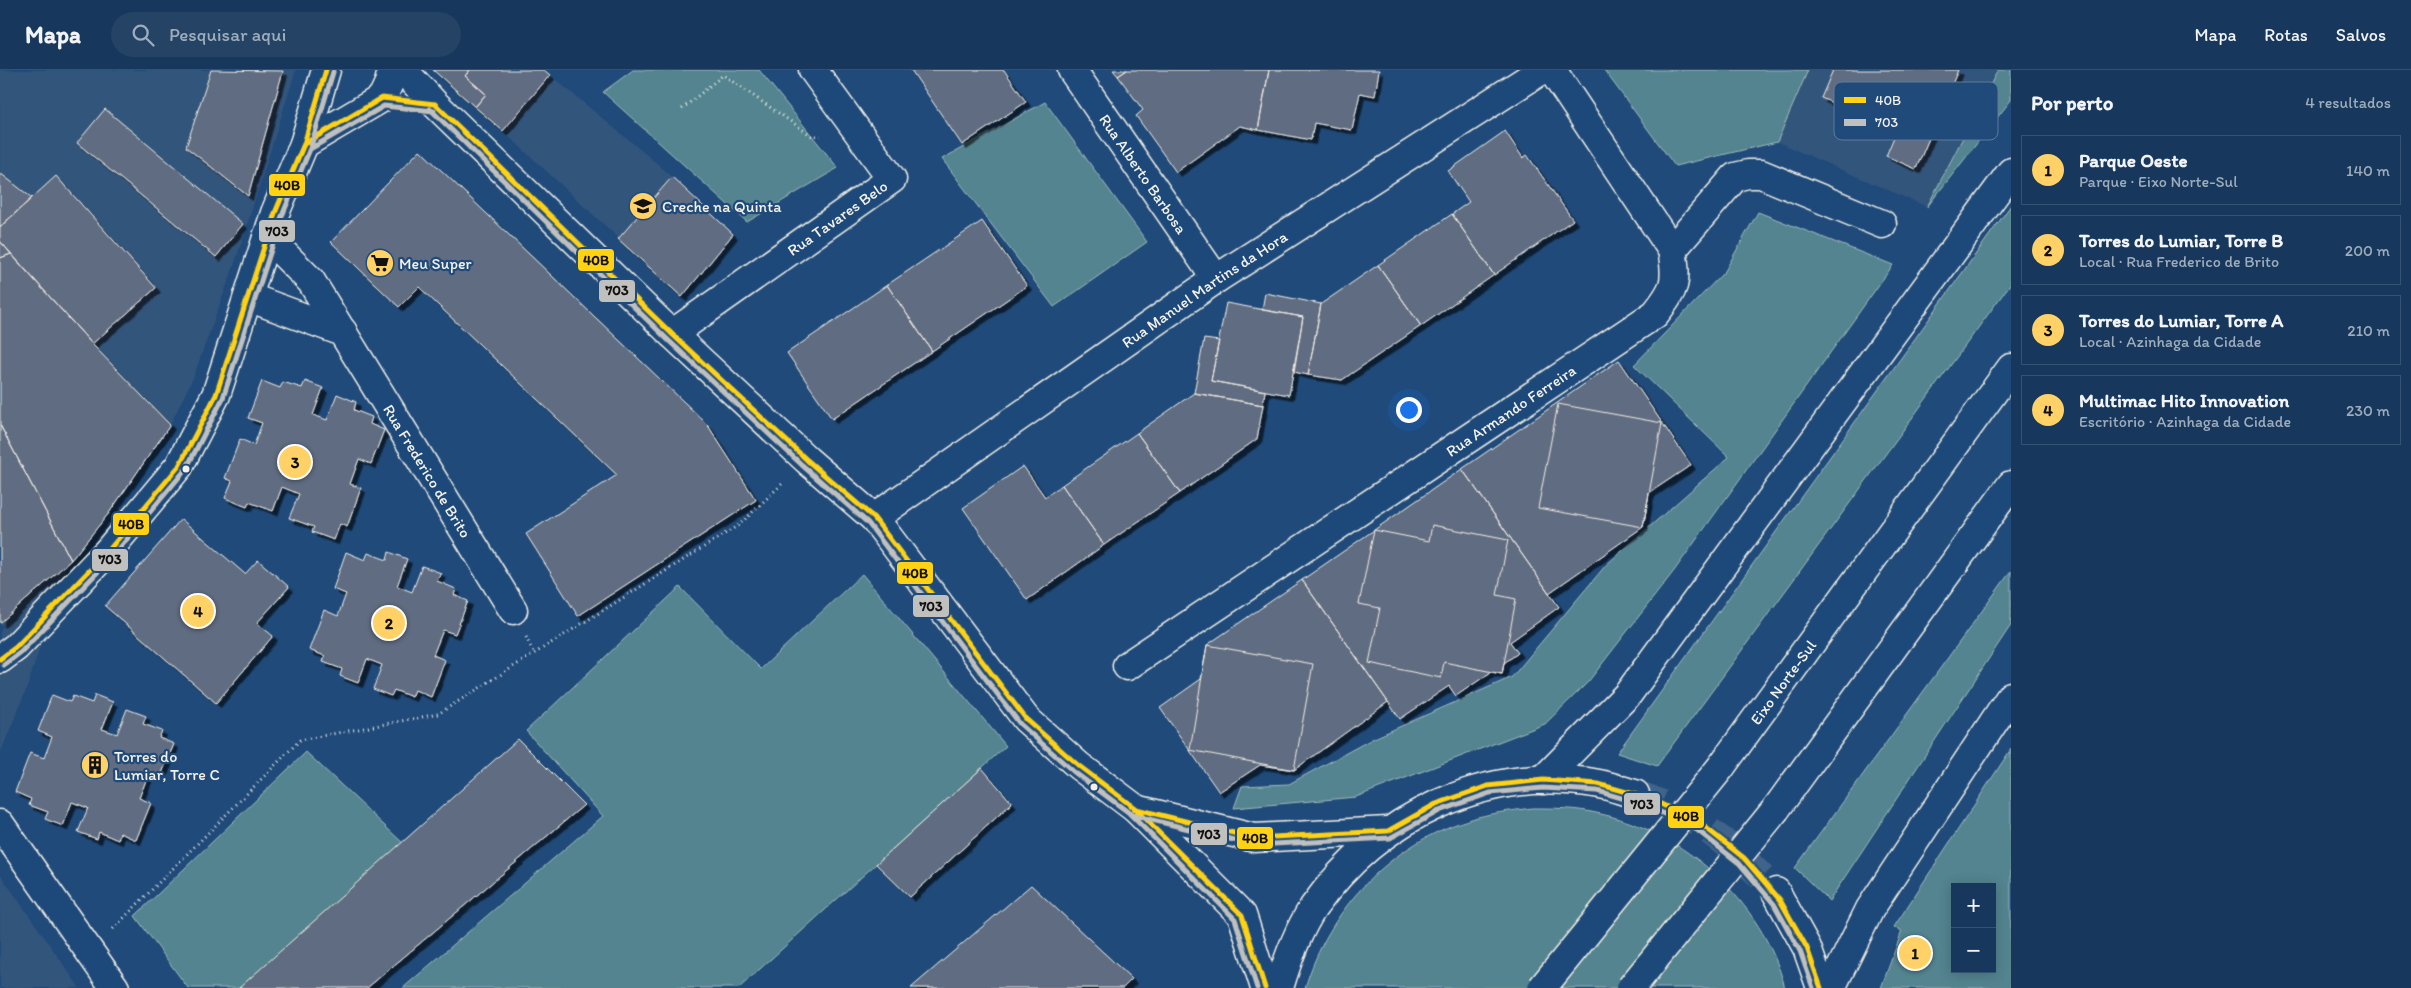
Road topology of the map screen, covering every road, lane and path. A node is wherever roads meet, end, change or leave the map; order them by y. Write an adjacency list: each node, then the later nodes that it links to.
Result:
1 (392, 70): 8 (main road)
2 (403, 70): 9 (main road)
3 (813, 70): 20 (main road, Rua Tavares Belo)
4 (1072, 70): 17 (main road, Rua Alberto Barbosa)
5 (1542, 70): 17 (main road, Rua Manuel Martins da Hora)
6 (1552, 70): 16 (main road, Rua Armando Ferreira)
7 (326, 72): 8 (main road); 12 (main road)
8 (375, 102): 9 (main road); 12 (main road)
9 (435, 104): 20 (main road)
10 (682, 109): 11 (path)
11 (829, 136)
12 (304, 144): 15 (main road)
13 (2011, 172): 29 (main road)
14 (1882, 224): 16 (main road)
15 (267, 237): 18 (main road); 19 (main road, Rua Frederico de Brito)
16 (1672, 250): 27 (main road, Rua Armando Ferreira)
17 (1216, 279): 24 (main road, Rua Manuel Martins da Hora)
18 (248, 297): 19 (main road); 26 (main road)
19 (343, 332): 25 (main road, Rua Frederico de Brito)
20 (672, 334): 22 (main road)
21 (2011, 368): 39 (main road, Eixo Norte-Sul, bridge)
22 (807, 460): 24 (main road); 35 (path)
23 (2011, 485): 40 (main road, bridge)
24 (874, 518): 31 (main road)
25 (513, 610)
26 (0, 660)
27 (1127, 666)
28 (2011, 696): 42 (main road)
29 (1543, 780): 30 (main road); 33 (main road)
30 (1635, 794)
31 (1136, 809): 33 (main road); 37 (main road)
32 (0, 824): 35 (main road)
33 (1388, 831): 38 (main road)
34 (1776, 892): 41 (main road)
35 (90, 952): 36 (main road)
36 (115, 988)
37 (1265, 988)
38 (1279, 988)
39 (1542, 988)
40 (1631, 988)
41 (1820, 988)
42 (1831, 988)

